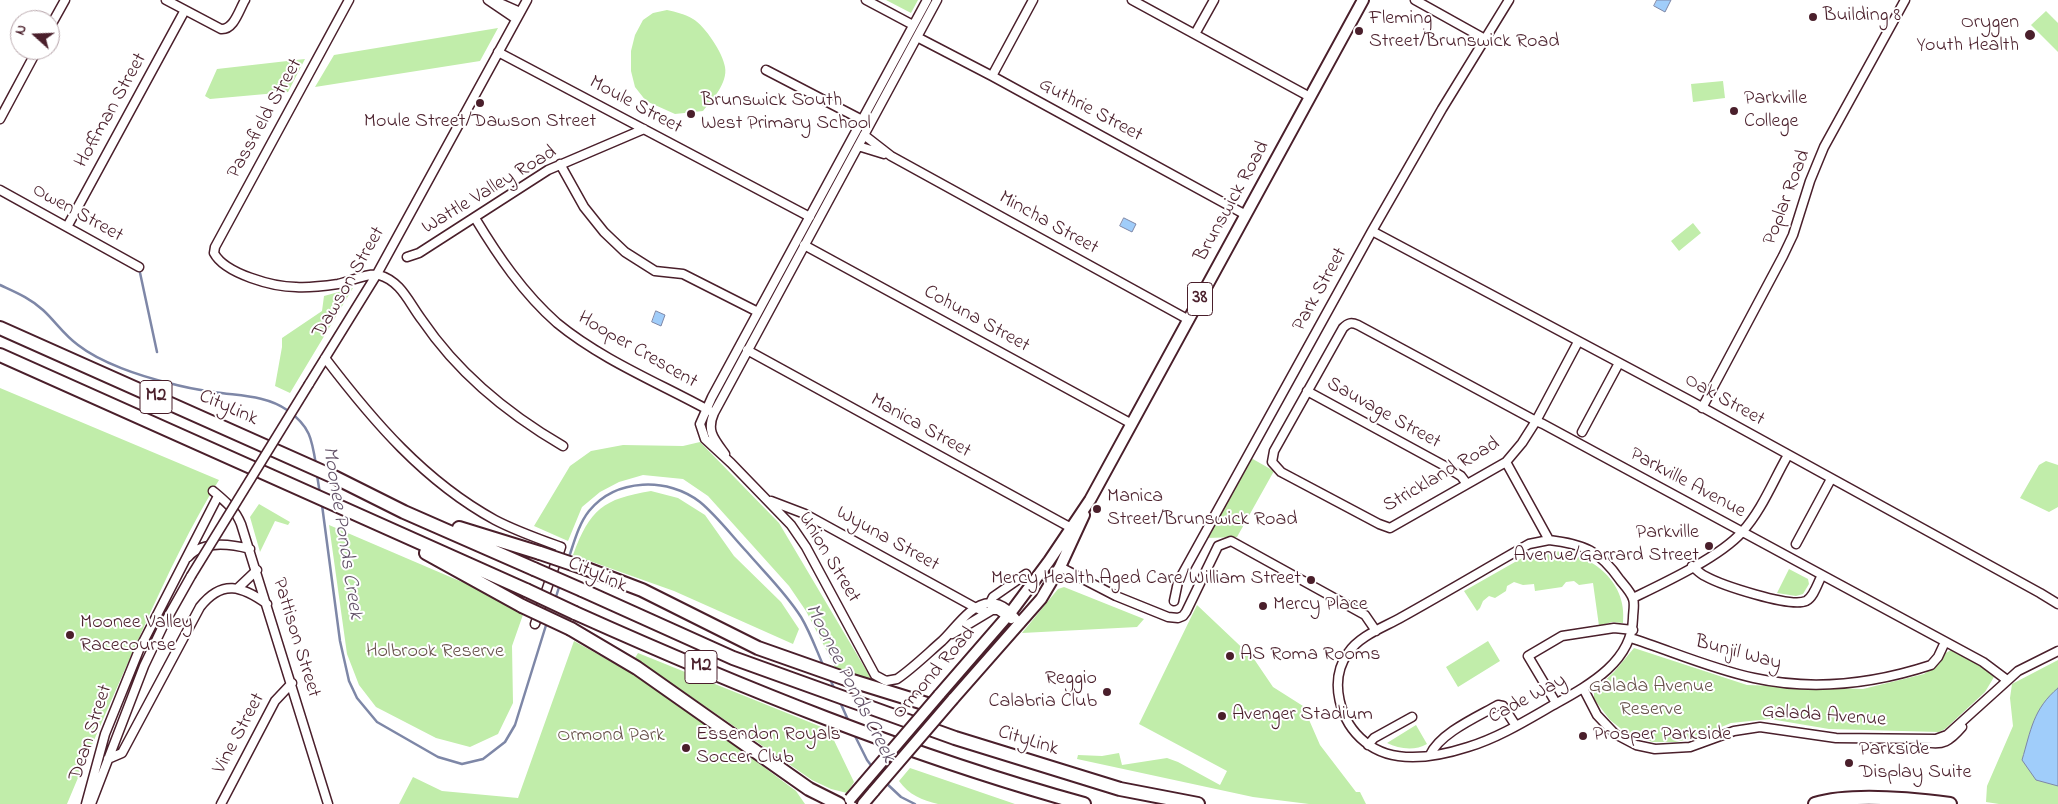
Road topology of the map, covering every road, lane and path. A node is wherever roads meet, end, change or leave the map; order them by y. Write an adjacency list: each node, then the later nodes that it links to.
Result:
1 (166, 0): 17 (street)
2 (245, 0): 17 (street)
3 (349, 0): 45 (street, Passfield Street)
4 (488, 0): 18 (street)
5 (493, 0): 18 (street)
6 (526, 0): 18 (street, Dawson Street)
7 (866, 0): 19 (street)
8 (927, 0): 19 (street, Union Street)
9 (937, 0): 21 (street, Union Street)
10 (1033, 0): 26 (street)
11 (1132, 0): 20 (street)
12 (1214, 0): 20 (street)
13 (1363, 0): 27 (main road, Brunswick Road / 38)
14 (1415, 0): 22 (street)
15 (1509, 0): 22 (street, Park Street)
16 (1905, 0): 57 (street, Poplar Road)
17 (185, 10): 40 (street, Hoffman Street)
18 (518, 15): 23 (street, Dawson Street)
19 (913, 25): 29 (street, Union Street)
20 (1195, 34): 27 (street)
21 (916, 37): 26 (street, Guthrie Street); 30 (street, Union Street)
22 (1485, 39): 41 (street, Park Street)
23 (498, 52): 31 (street, Moule Street); 45 (street, Dawson Street)
24 (32, 60): 28 (street)
25 (766, 70): 29 (street)
26 (992, 76): 37 (street, Guthrie Street)
27 (1310, 97): 37 (main road, Brunswick Road / 38)
28 (0, 119)
29 (862, 120): 30 (street); 38 (street, Union Street)
30 (870, 124): 32 (street, Union Street)
31 (644, 129): 35 (street, Wattle Valley Road); 38 (street, Moule Street)
32 (864, 135): 33 (street, Union Street); 34 (street, Mincha Street)
33 (858, 146): 34 (street, Mincha Street); 42 (street, Union Street)
34 (891, 156): 48 (street, Mincha Street)
35 (560, 164): 39 (street, Wattle Valley Road); 47 (street)
36 (0, 190): 40 (street, Owen Street)
37 (1246, 215): 48 (main road, Brunswick Road / 38)
38 (810, 217): 46 (street, Union Street)
39 (475, 218): 43 (street, Wattle Valley Road); 58 (street, Hooper Crescent)
40 (67, 227): 44 (street, Owen Street)
41 (1372, 231): 51 (street, Oak Street); 87 (street, Park Street)
42 (804, 245): 46 (street, Union Street); 60 (street, Cohuna Street)
43 (407, 257)
44 (139, 267)
45 (376, 274): 54 (street, Dawson Street); 62 (street)
46 (776, 289): 47 (street, Union Street); 52 (street, Union Street)
47 (758, 312): 58 (street, Union Street)
48 (1189, 320): 60 (main road, Brunswick Road / 38)
49 (1348, 323): 56 (street, Park Street); 59 (street, Parkville Avenue)
50 (0, 328): 71 (highway, CityLink / M2)
51 (1578, 342): 55 (street, Oak Street); 59 (street, Strickland Road)
52 (747, 350): 58 (street, Union Street); 72 (street, Manica Street)
53 (0, 355): 70 (highway, M2)
54 (325, 358): 84 (street, Dawson Street, bridge); 95 (street)
55 (1619, 363): 57 (street, Oak Street); 61 (street)
56 (1307, 391): 65 (street, Park Street); 67 (street, Sauvage Street)
57 (1702, 408): 63 (street, Oak Street)
58 (710, 411): 69 (street, Union Street)
59 (1536, 420): 64 (street, Strickland Road); 73 (street, Parkville Avenue)
60 (1132, 424): 72 (main road, Brunswick Road / 38)
61 (1582, 432)
62 (563, 446)
63 (1788, 455): 66 (street, Oak Street); 73 (street)
64 (1506, 462): 67 (street, Strickland Road); 74 (street)
65 (1274, 465): 67 (street, Strickland Road)
66 (1831, 479): 75 (street); 90 (street, Oak Street)
67 (1467, 484)
68 (216, 493): 76 (street, Pattison Street); 78 (street, Dean Street)
69 (769, 501): 91 (street, Wyuna Street); 99 (street, Union Street)
70 (335, 505): 114 (highway, bridge); 122 (highway, M2, bridge)
71 (404, 512): 105 (highway, bridge); 123 (highway, CityLink / M2, bridge)
72 (1074, 529): 77 (main road, Brunswick Road / 38); 80 (main road, Brunswick Road / 38)
73 (1742, 532): 79 (street); 83 (street, Parkville Avenue)
74 (1550, 540): 86 (street, Cade Way); 97 (street, Cade Way)
75 (1796, 544)
76 (250, 548): 78 (street, Dean Street); 81 (street, Pattison Street)
77 (1049, 562): 80 (main road); 93 (main road, Brunswick Road / 38)
78 (182, 564): 116 (street, Dean Street)
79 (1692, 566): 83 (street); 86 (street)
80 (1060, 567): 94 (main road, Brunswick Road / 38); 97 (street)
81 (257, 570): 85 (street, Dean Street); 89 (street, Pattison Street)
82 (1026, 574): 88 (street)
83 (1822, 575): 100 (street, Parkville Avenue)
84 (191, 576): 113 (street, Dean Street)
85 (238, 588): 89 (street); 113 (street, Dean Street)
86 (1633, 598): 98 (street)
87 (1174, 601)
88 (990, 603): 91 (street); 93 (street)
89 (267, 604): 103 (street, Pattison Street)
90 (2058, 604)
91 (976, 608): 92 (street, Wyuna Street); 99 (street)
92 (986, 612): 93 (street); 99 (street)
93 (1009, 615): 96 (street); 106 (main road, Ormond Road / 38)
94 (1028, 616): 96 (main road, Ormond Road / 38)
95 (534, 624)
96 (1020, 624): 109 (main road, Ormond Road / 38, bridge)
97 (1376, 631): 111 (street, Cade Way)
98 (1632, 634): 100 (street, Bunjil Way); 104 (street, Cade Way); 107 (street, Bunjil Way)
99 (942, 641)
100 (1945, 642): 102 (street, Parkville Avenue)
101 (2058, 651): 102 (street, Galada Avenue)
102 (2007, 680): 104 (street, Galada Avenue)
103 (292, 683): 118 (street, Vine Street); 119 (street, Pattison Street)
104 (1583, 688): 107 (street, Cade Way)
105 (903, 698): 106 (highway); 109 (highway)
106 (935, 700): 109 (main road, Ormond Road / 38, bridge)
107 (1556, 703): 110 (street, Cade Way)
108 (1412, 717): 111 (street)
109 (924, 723): 115 (main road, Ormond Road / 38, bridge); 121 (main road, Ormond Road / 38, bridge)
110 (1516, 726): 112 (street, Cade Way); 112 (street)
111 (1368, 745): 112 (street, Cade Way)
112 (1430, 755)
113 (108, 759): 117 (street, Dean Street)
114 (810, 789): 115 (highway); 120 (highway)
115 (845, 802)
116 (86, 804)
117 (90, 804)
118 (221, 804)
119 (328, 804)
120 (819, 804)
121 (863, 804)
122 (1084, 804)
123 (1198, 804)
124 (1815, 804): 125 (highway)
125 (1950, 804)

